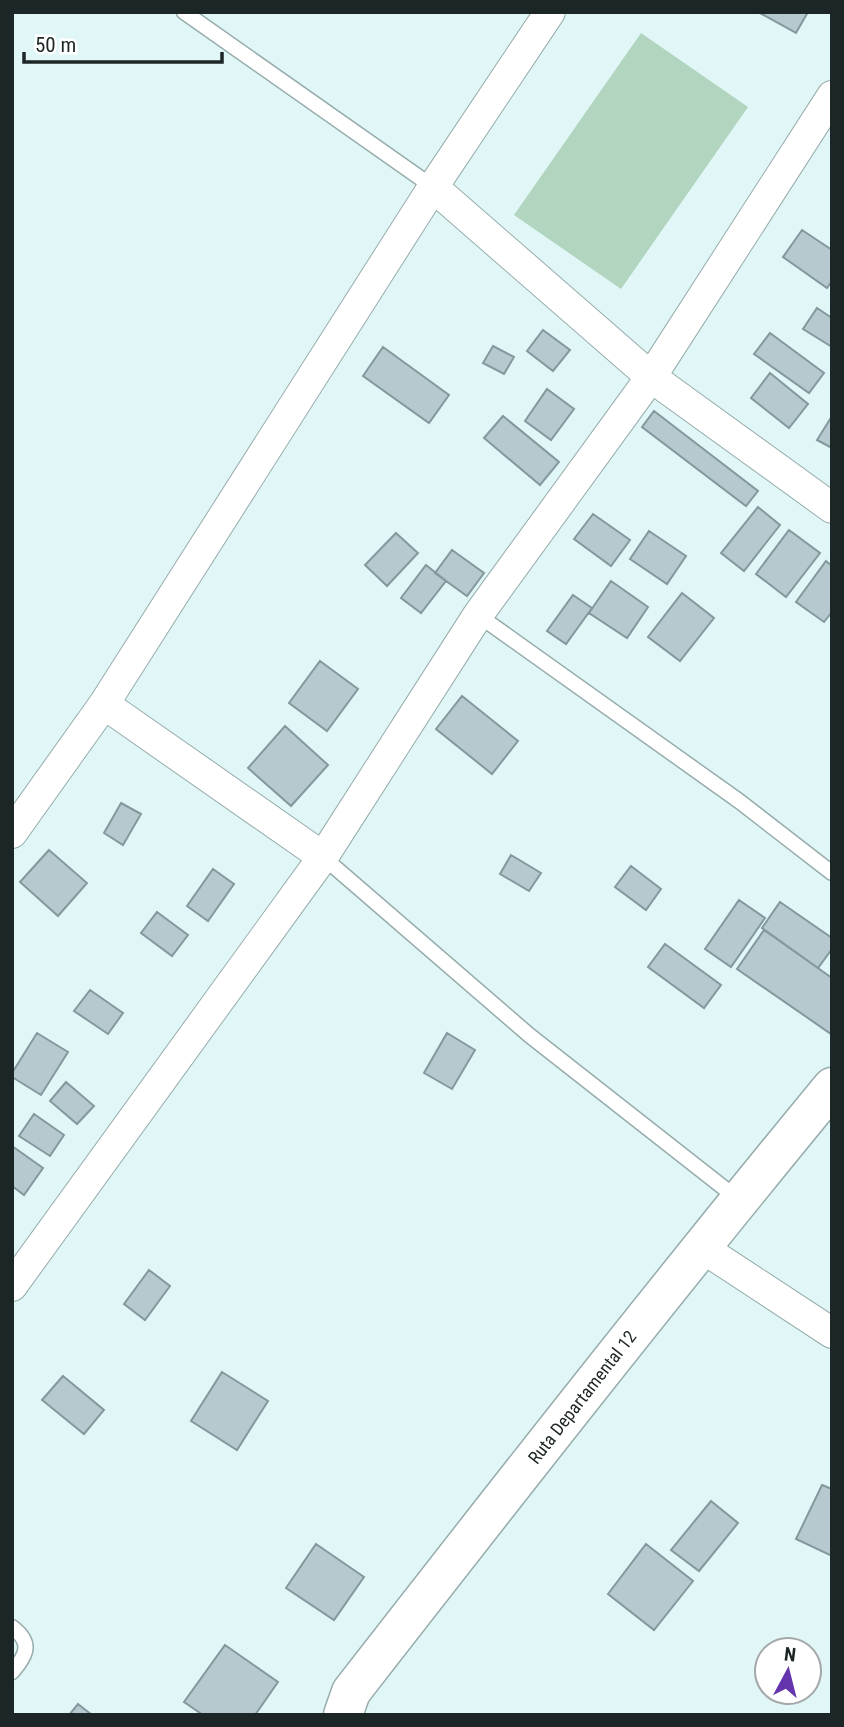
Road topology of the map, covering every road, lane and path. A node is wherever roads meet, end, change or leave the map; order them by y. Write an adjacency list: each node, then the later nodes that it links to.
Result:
1 (184, 12): 4 (lane)
2 (550, 12): 4 (street)
3 (832, 96): 5 (street)
4 (433, 187): 5 (street); 8 (street)
5 (651, 377): 6 (street); 7 (street)
6 (832, 508)
7 (478, 615): 10 (street); 11 (lane)
8 (104, 704): 9 (street); 10 (street)
9 (12, 833)
10 (323, 857): 13 (lane); 15 (street)
11 (832, 873)
12 (832, 1087): 13 (main road, Ruta Departamental 12)
13 (739, 1199): 14 (main road, Ruta Departamental 12)
14 (701, 1247): 16 (street); 19 (main road, Ruta Departamental 12)
15 (12, 1286)
16 (832, 1333)
17 (12, 1627): 18 (lane)
18 (12, 1672)
19 (343, 1715)

